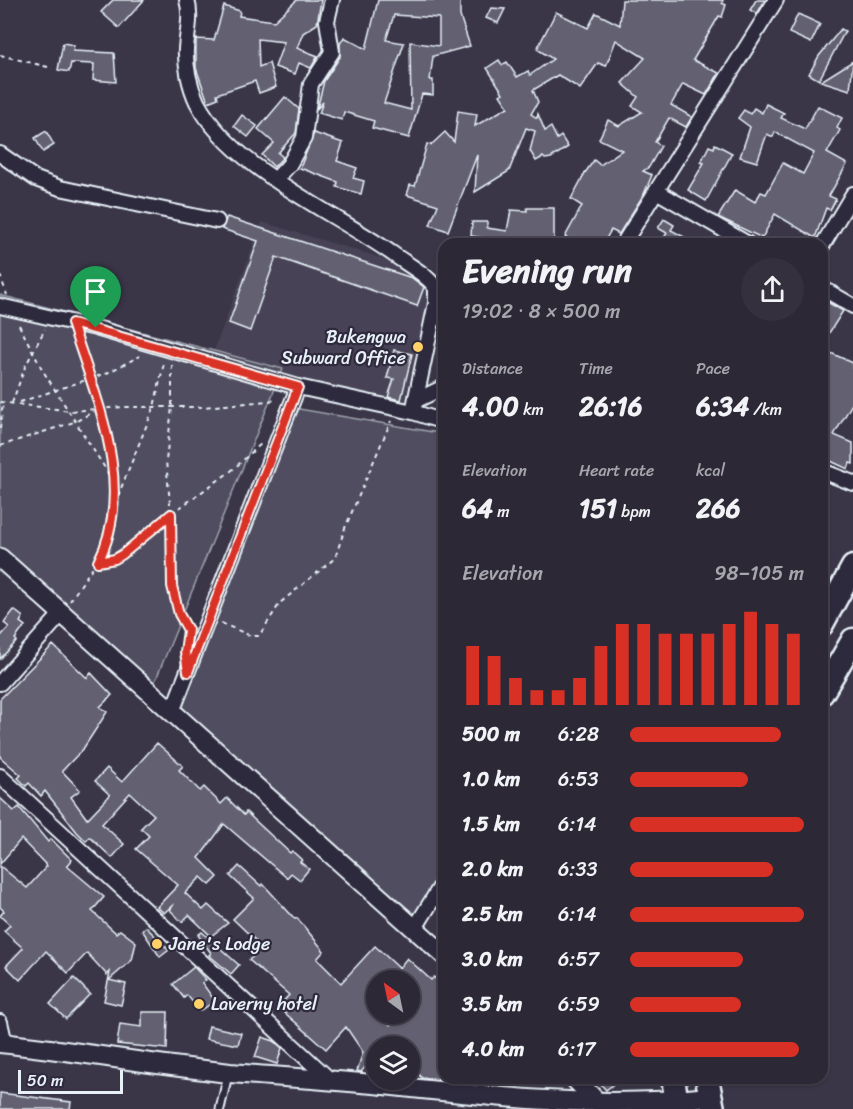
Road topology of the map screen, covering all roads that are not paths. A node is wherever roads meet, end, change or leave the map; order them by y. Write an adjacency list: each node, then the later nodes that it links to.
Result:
1 (187, 0): 5 (street)
2 (332, 0): 5 (street)
3 (776, 0): 6 (street)
4 (0, 154): 8 (street)
5 (276, 179): 17 (street)
6 (658, 192): 9 (street); 10 (street)
7 (853, 194): 11 (street)
8 (218, 221)
9 (627, 238)
10 (738, 238)
11 (827, 238)
12 (828, 291): 13 (street)
13 (853, 306)
14 (6, 308): 16 (street)
15 (438, 391): 17 (street)
16 (296, 393): 17 (street); 28 (street)
17 (415, 406): 18 (street)
18 (438, 419)
19 (828, 473): 20 (street)
20 (853, 483)
21 (0, 558): 23 (street)
22 (853, 567): 24 (main road)
23 (63, 612): 26 (street); 28 (street)
24 (828, 613)
25 (853, 640): 27 (main road)
26 (0, 683)
27 (828, 683)
28 (172, 712): 31 (street)
29 (0, 776): 36 (street)
30 (438, 891): 31 (street)
31 (415, 928): 32 (street)
32 (438, 949)
33 (0, 1022): 34 (street)
34 (2, 1044): 35 (street)
35 (229, 1073): 36 (street); 42 (lane)
36 (329, 1079): 41 (street)
37 (580, 1084): 41 (street)
38 (674, 1084): 40 (main road)
39 (710, 1095): 40 (street)
40 (677, 1105): 41 (street)
41 (601, 1106)
42 (220, 1109)

